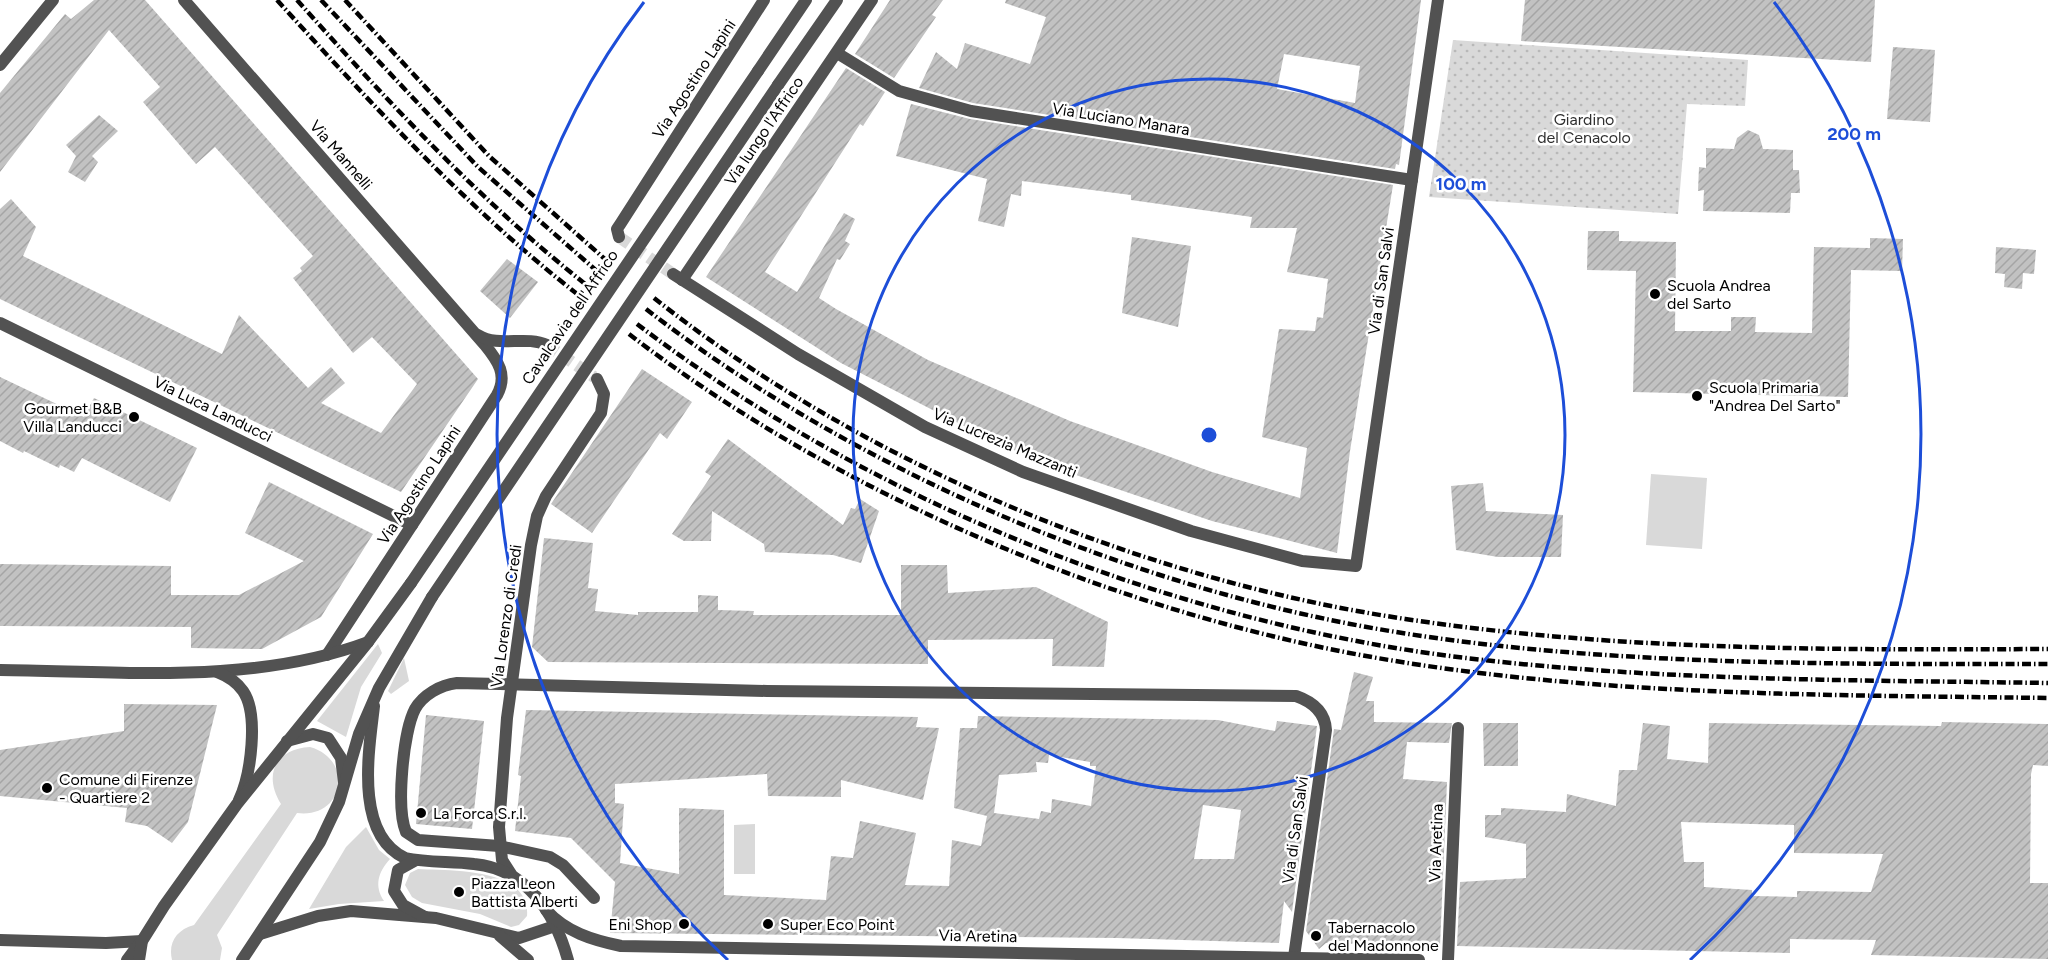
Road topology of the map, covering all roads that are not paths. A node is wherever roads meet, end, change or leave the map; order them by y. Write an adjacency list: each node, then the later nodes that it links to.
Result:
1 (53, 0): 9 (street)
2 (184, 0): 14 (street, Via Mannelli)
3 (764, 0): 11 (street, Via Agostino Lapini)
4 (806, 0): 19 (street, Cavalcavia dell'Affrico, bridge)
5 (837, 0): 24 (street, Via lungo l'Affrico, bridge)
6 (872, 0): 8 (street, Via lungo l'Affrico)
7 (1438, 0): 10 (street, Via di San Salvi)
8 (837, 53): 10 (street, Via Luciano Manara); 12 (street, Via lungo l'Affrico)
9 (0, 65)
10 (1412, 180): 18 (street, Via di San Salvi)
11 (619, 237)
12 (677, 277): 18 (street, Via Lucrezia Mazzanti)
13 (0, 323): 17 (street, Via Luca Landucci)
14 (472, 331): 15 (street); 17 (street, Via Agostino Lapini)
15 (547, 345)
16 (597, 379): 23 (street, Via Lorenzo di Credi)
17 (412, 525): 20 (street, Via Agostino Lapini)
18 (1356, 566)
19 (368, 642): 20 (street); 26 (street)
20 (327, 655): 22 (street)
21 (0, 670): 22 (street)
22 (216, 671): 28 (street)
23 (513, 686): 29 (street, Via Lorenzo di Credi); 29 (street); 41 (street, Via di San Salvi)
24 (379, 687): 27 (street); 30 (street)
25 (1458, 728): 48 (street, Via Aretina)
26 (288, 741): 27 (street); 28 (street)
27 (345, 786): 36 (street)
28 (237, 804): 39 (street)
29 (500, 846): 31 (street, Via Lorenzo di Credi); 32 (street)
30 (416, 860): 31 (street); 34 (street)
31 (511, 874): 33 (street)
32 (594, 898)
33 (546, 910): 35 (street); 40 (street, Via Aretina)
34 (425, 917): 36 (street); 37 (street)
35 (555, 927): 37 (street); 46 (street)
36 (260, 934): 44 (street)
37 (499, 935): 45 (street)
38 (0, 940): 39 (street)
39 (142, 941): 42 (street); 43 (street)
40 (914, 956): 41 (street, Via Aretina)
41 (1294, 957): 47 (street, Via Aretina)
42 (127, 960)
43 (139, 960)
44 (242, 960)
45 (528, 960)
46 (568, 960)
47 (1419, 960)
48 (1448, 960)

